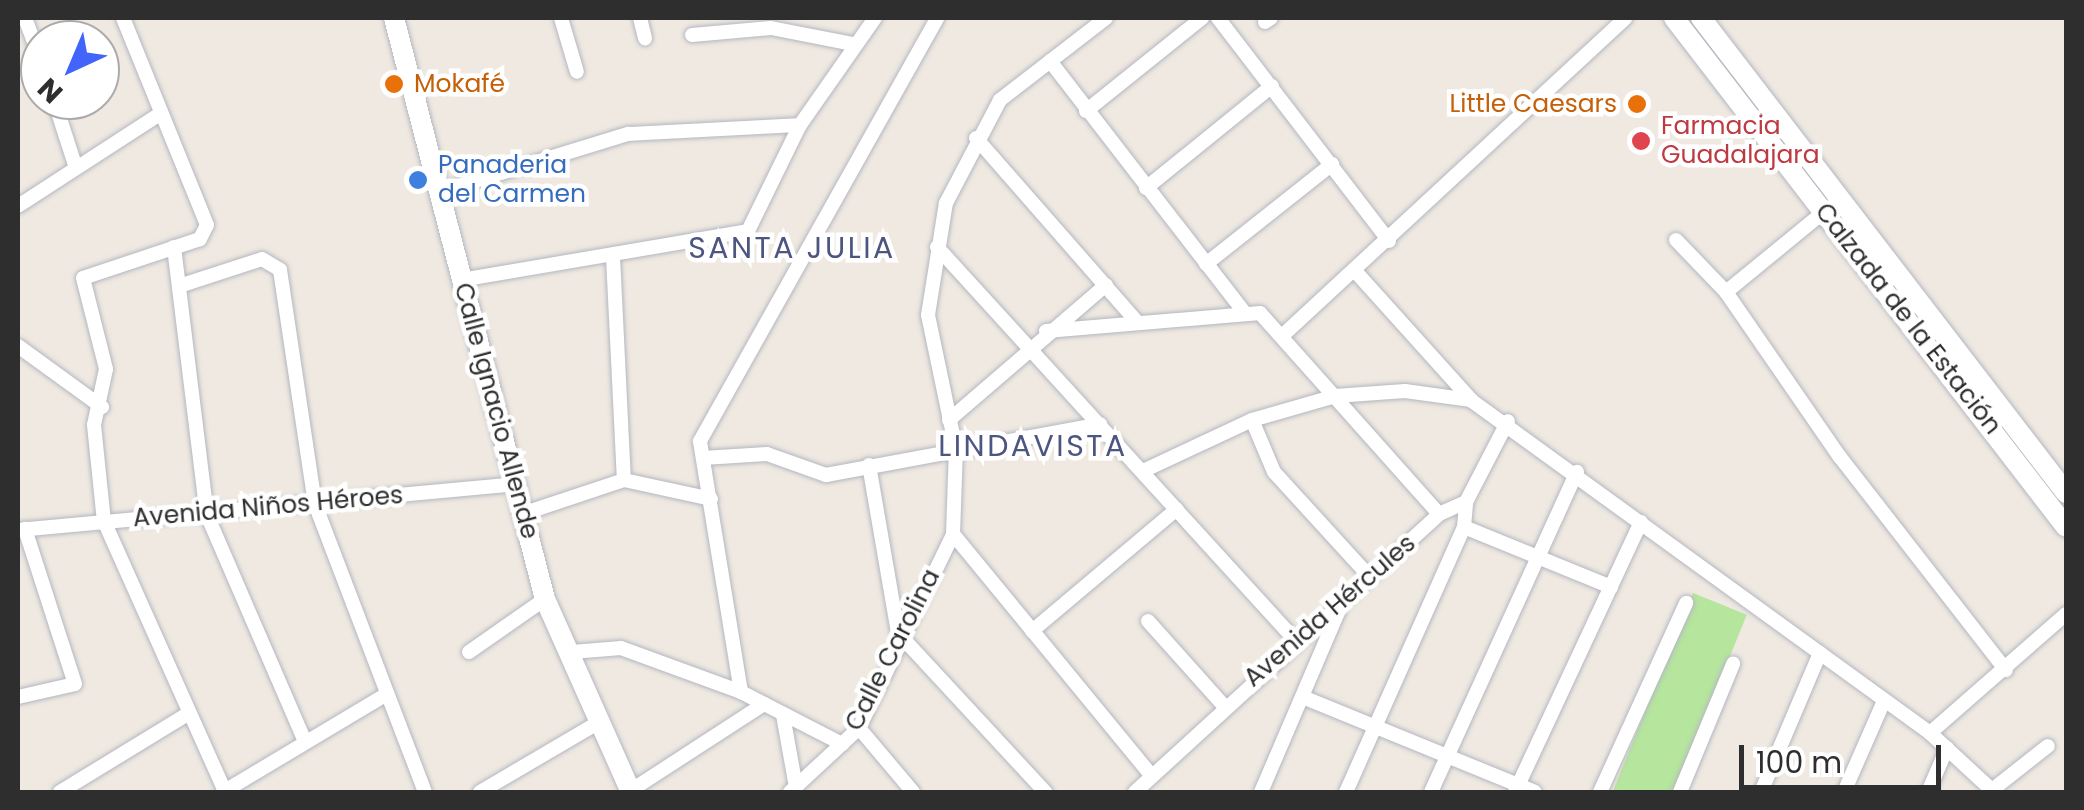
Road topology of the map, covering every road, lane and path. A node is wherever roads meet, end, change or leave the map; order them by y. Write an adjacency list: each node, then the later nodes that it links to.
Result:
1 (123, 18): 20 (street)
2 (394, 18): 27 (main road, Calle Ignacio Allende)
3 (561, 18): 17 (street)
4 (640, 18): 14 (street)
5 (876, 18): 15 (street)
6 (937, 18): 55 (street)
7 (1106, 18): 16 (street, Calle Carolina)
8 (1202, 18): 19 (street)
9 (1218, 18): 18 (street)
10 (1626, 18): 31 (street)
11 (1674, 18): 29 (main road, Calzada de la Estación)
12 (1701, 18): 61 (main road, Calzada de la Estación)
13 (692, 35): 15 (street)
14 (646, 38)
15 (852, 44): 22 (street)
16 (1050, 61): 19 (street); 23 (street, Calle Carolina)
17 (577, 72)
18 (1272, 86): 25 (street); 26 (street)
19 (1086, 111): 26 (street)
20 (158, 115): 24 (street); 32 (street)
21 (61, 120): 24 (street)
22 (800, 125): 27 (street); 34 (street)
23 (976, 138): 33 (street, Calle Carolina); 38 (street)
24 (75, 164): 28 (street)
25 (1332, 164): 31 (street); 35 (street)
26 (1146, 188): 35 (street)
27 (439, 192): 37 (main road, Calle Ignacio Allende)
28 (18, 206)
29 (1825, 211): 40 (street); 72 (main road, Calzada de la Estación)
30 (1676, 240): 40 (street)
31 (1389, 241): 36 (street)
32 (174, 247): 39 (street); 49 (street)
33 (937, 248): 46 (street); 50 (street, Calle Carolina)
34 (613, 256): 37 (street); 59 (street)
35 (1206, 264): 41 (street)
36 (1355, 271): 44 (street); 48 (street)
37 (462, 280): 60 (main road, Calle Ignacio Allende)
38 (1106, 285): 42 (street); 43 (street)
39 (178, 286): 64 (street); 68 (street)
40 (1726, 292): 90 (street)
41 (1244, 312): 42 (street); 44 (street)
42 (1138, 322): 43 (street)
43 (1046, 331): 46 (street)
44 (1282, 336): 47 (street)
45 (18, 346): 49 (street)
46 (1027, 347): 50 (street); 53 (street)
47 (1334, 396): 48 (street); 51 (street); 67 (street)
48 (1472, 400): 52 (street)
49 (102, 407): 69 (street)
50 (949, 420): 54 (street, Calle Carolina)
51 (1252, 420): 57 (street); 76 (street)
52 (1508, 421): 58 (street); 63 (street)
53 (1100, 424): 54 (street); 57 (street)
54 (956, 448): 56 (street); 74 (street, Calle Carolina)
55 (702, 458): 56 (street); 62 (street)
56 (869, 465): 84 (street)
57 (1143, 470): 65 (street)
58 (1577, 472): 70 (street); 75 (street)
59 (624, 480): 62 (street); 66 (street)
60 (518, 484): 64 (street, Avenida Niños Héroes); 66 (main road, Calle Ignacio Allende)
61 (2066, 493)
62 (711, 499): 91 (street)
63 (1466, 502): 67 (street, Avenida Hércules); 71 (street)
64 (315, 504): 68 (street, Avenida Niños Héroes); 92 (street)
65 (1177, 509): 83 (street); 85 (street)
66 (526, 513): 78 (main road, Calle Ignacio Allende)
67 (1439, 514): 76 (street, Avenida Hércules)
68 (207, 515): 69 (street, Avenida Niños Héroes); 104 (street)
69 (104, 521): 73 (street, Avenida Niños Héroes); 98 (street)
70 (1641, 522): 77 (street); 88 (street)
71 (1464, 527): 75 (street); 101 (street)
72 (2066, 527)
73 (21, 529): 93 (street)
74 (953, 534): 83 (street); 84 (street, Calle Carolina)
75 (1538, 556): 77 (street); 108 (street)
76 (1370, 577): 79 (street, Avenida Hércules)
77 (1611, 587): 111 (street)
78 (545, 599): 86 (street); 87 (main road, Calle Ignacio Allende)
79 (1343, 600): 85 (street, Avenida Hércules); 94 (street)
80 (1686, 603): 126 (street)
81 (2066, 614): 90 (street)
82 (1148, 621): 97 (street)
83 (1032, 631): 109 (street)
84 (898, 633): 102 (street, Calle Carolina); 120 (street)
85 (1296, 641): 97 (street, Avenida Hércules)
86 (469, 652)
87 (572, 652): 91 (street); 100 (main road, Calle Ignacio Allende)
88 (1820, 653): 95 (street); 128 (street)
89 (1733, 664): 127 (street)
90 (2006, 670): 103 (street)
91 (741, 692): 96 (street)
92 (387, 694): 104 (street); 116 (street)
93 (18, 697)
94 (1305, 698): 101 (street); 122 (street)
95 (1884, 701): 103 (street); 129 (street)
96 (764, 704): 99 (street); 118 (street)
97 (1223, 706): 109 (street, Avenida Hércules)
98 (188, 714): 114 (street); 115 (street)
99 (783, 714): 105 (street); 112 (street)
100 (602, 721): 110 (street); 118 (main road, Calle Ignacio Allende)
101 (1375, 724): 108 (street); 123 (street)
102 (858, 728): 105 (street, Calle Carolina); 119 (street)
103 (1930, 733): 107 (street)
104 (304, 739): 115 (street)
105 (842, 744): 112 (street, Calle Carolina)
106 (2048, 746): 113 (street)
107 (1947, 748): 113 (street); 130 (street)
108 (1448, 755): 111 (street); 124 (street)
109 (1150, 774): 121 (street, Avenida Hércules)
110 (508, 787): 117 (street)
111 (1516, 789): 125 (street)
112 (793, 790)
113 (1993, 791)
114 (60, 792)
115 (224, 792)
116 (424, 792)
117 (480, 792)
118 (631, 792)
119 (913, 792)
120 (1045, 792)
121 (1134, 792)
122 (1261, 792)
123 (1346, 792)
124 (1430, 792)
125 (1535, 792)
126 (1600, 792)
127 (1680, 792)
128 (1761, 792)
129 (1844, 792)
130 (1928, 792)

